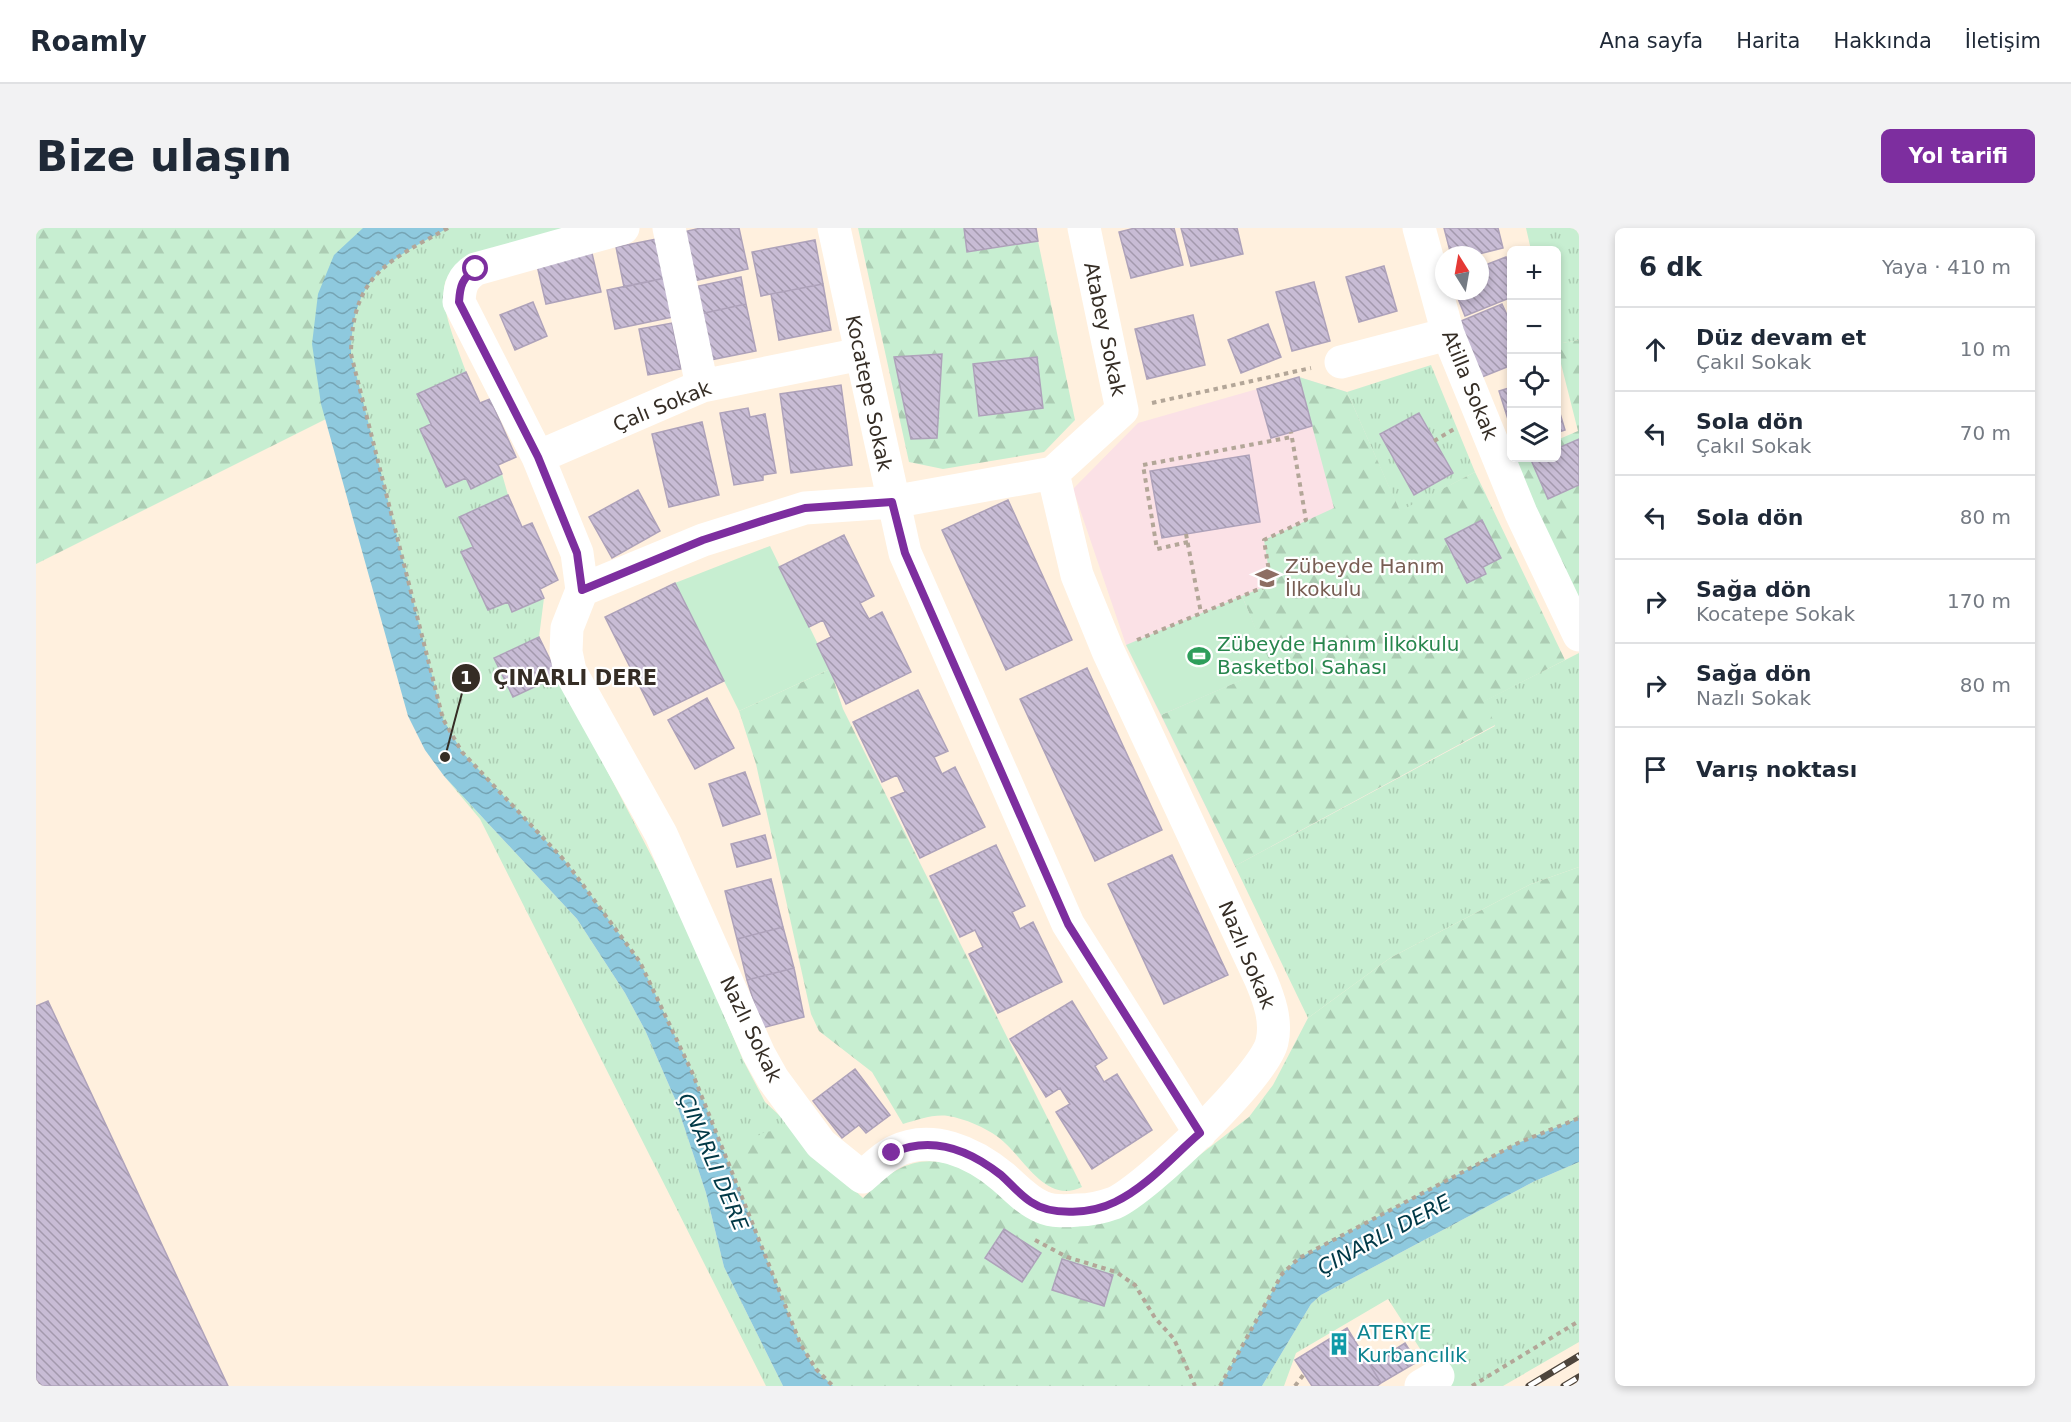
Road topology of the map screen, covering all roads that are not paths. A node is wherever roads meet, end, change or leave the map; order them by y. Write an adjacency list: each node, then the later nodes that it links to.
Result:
1 (623, 228): 10 (street)
2 (669, 228): 9 (street)
3 (834, 228): 7 (street, Kocatepe Sokak)
4 (1084, 228): 11 (street, Atabey Sokak)
5 (1419, 228): 6 (street, Atilla Sokak)
6 (1448, 334): 8 (street); 14 (street, Atilla Sokak)
7 (861, 354): 9 (street, Çalı Sokak); 12 (street, Kocatepe Sokak)
8 (1341, 362)
9 (702, 386): 10 (street, Çalı Sokak)
10 (538, 457): 13 (street)
11 (1053, 473): 12 (street); 15 (street, Nazlı Sokak)
12 (892, 502): 13 (street); 15 (street, Kocatepe Sokak)
13 (582, 590): 15 (street, Nazlı Sokak)
14 (1579, 635)
15 (1200, 1133)

